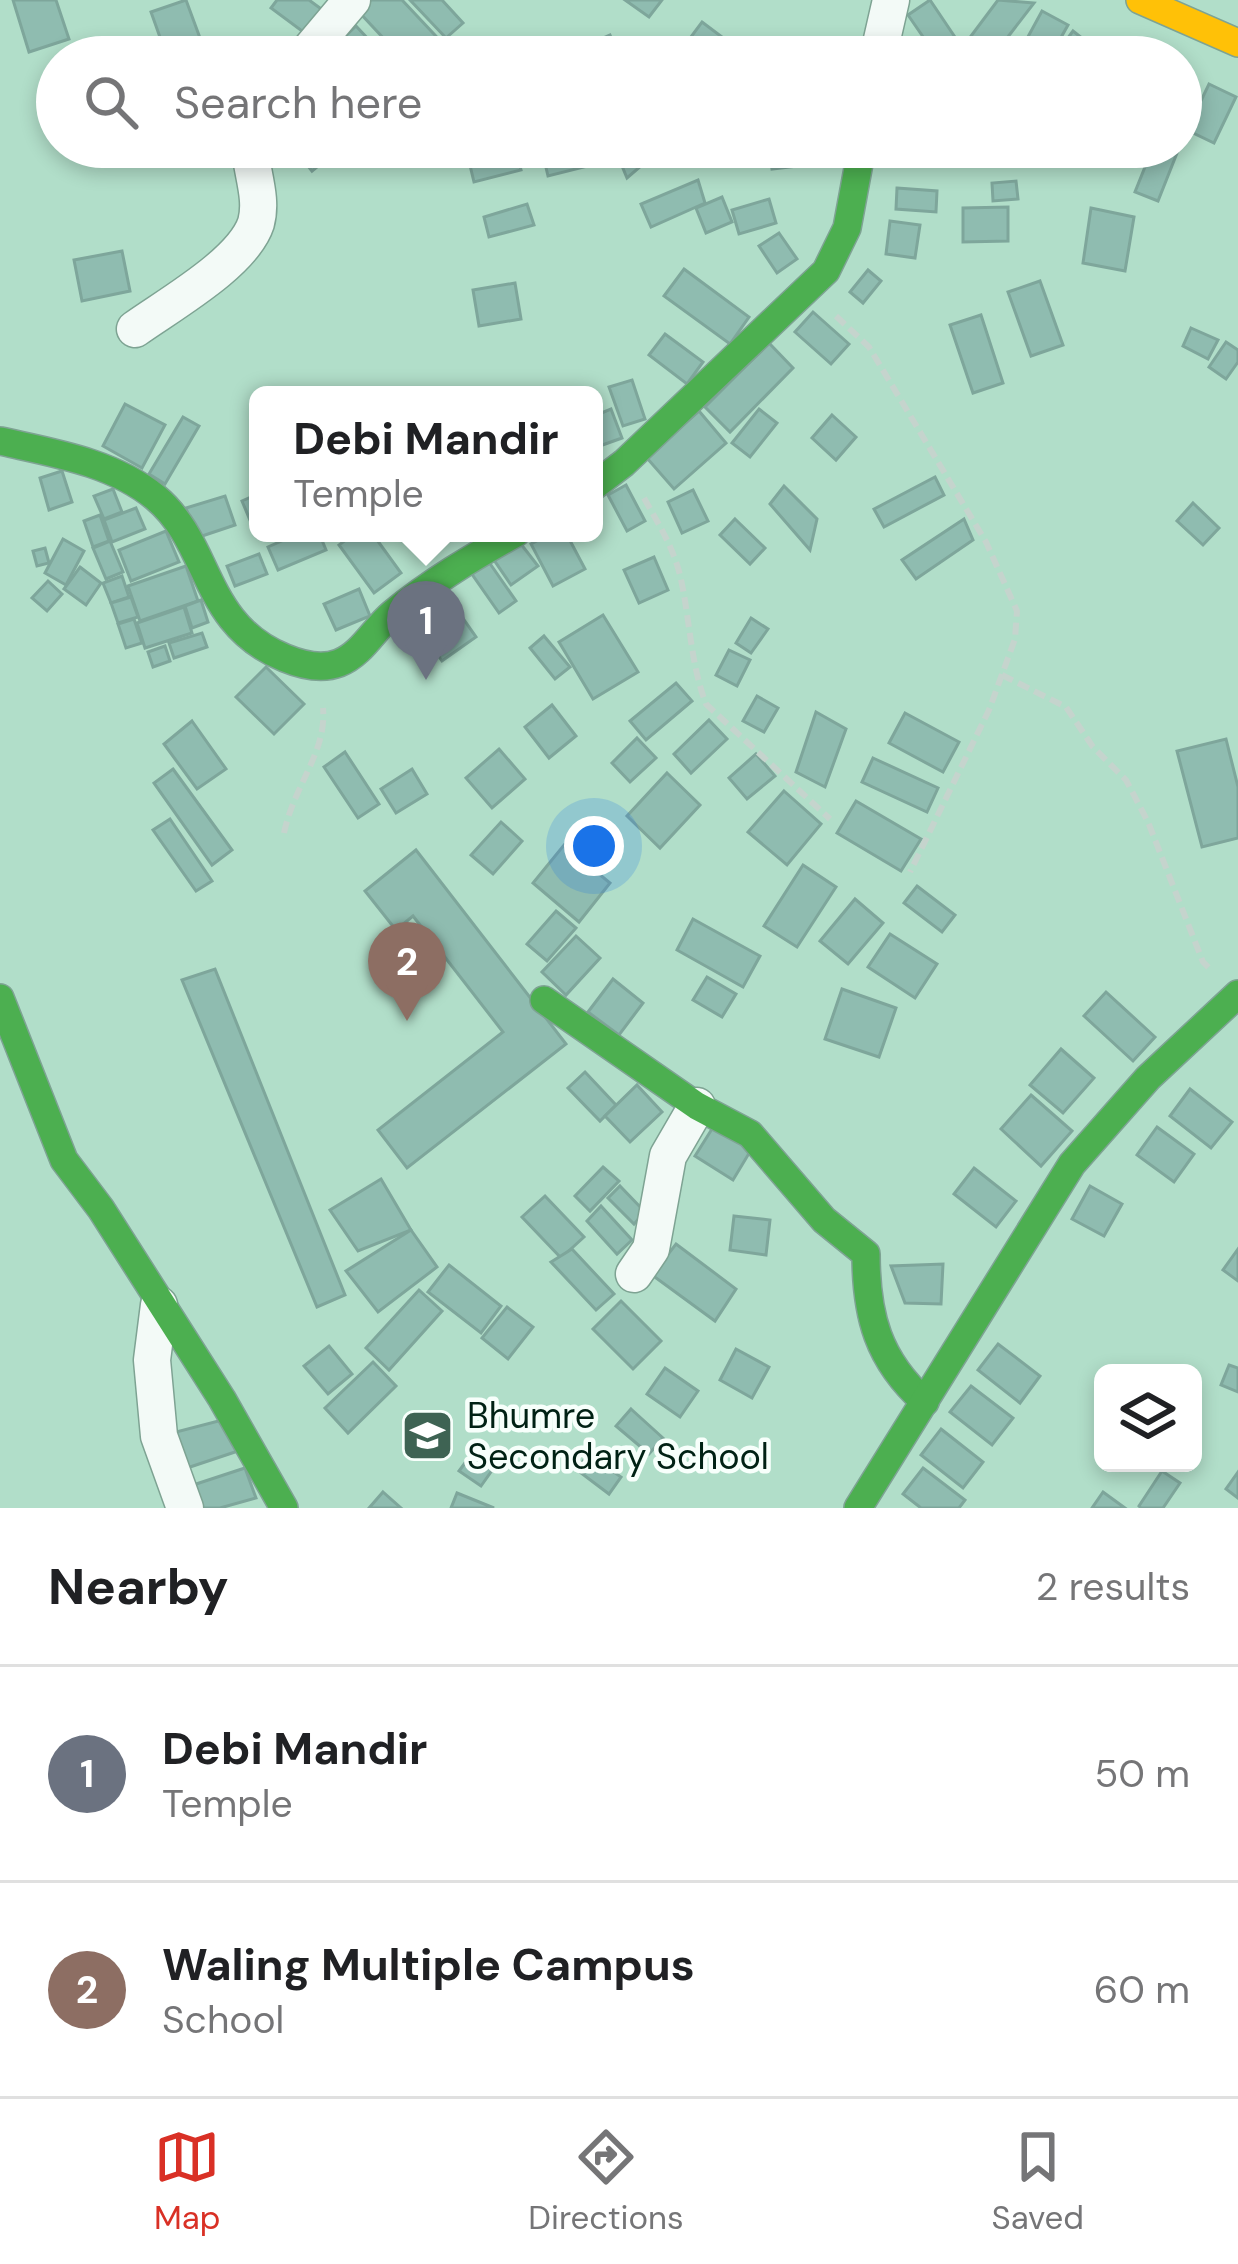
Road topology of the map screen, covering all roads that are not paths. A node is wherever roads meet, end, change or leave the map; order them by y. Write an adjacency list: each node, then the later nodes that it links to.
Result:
1 (352, 0): 4 (street)
2 (891, 0): 5 (street)
3 (1140, 0): 6 (main road)
4 (322, 36)
5 (883, 36)
6 (1238, 43)
7 (253, 168): 9 (street)
8 (857, 168): 11 (main road)
9 (135, 329)
10 (0, 441): 12 (main road)
11 (603, 479)
12 (499, 542)
13 (1238, 994): 19 (main road)
14 (0, 998): 18 (main road)
15 (544, 1000): 16 (main road)
16 (697, 1106): 17 (street); 19 (main road)
17 (634, 1274)
18 (160, 1305): 20 (street); 21 (main road)
19 (925, 1402): 22 (main road)
20 (185, 1508)
21 (284, 1508)
22 (858, 1508)

